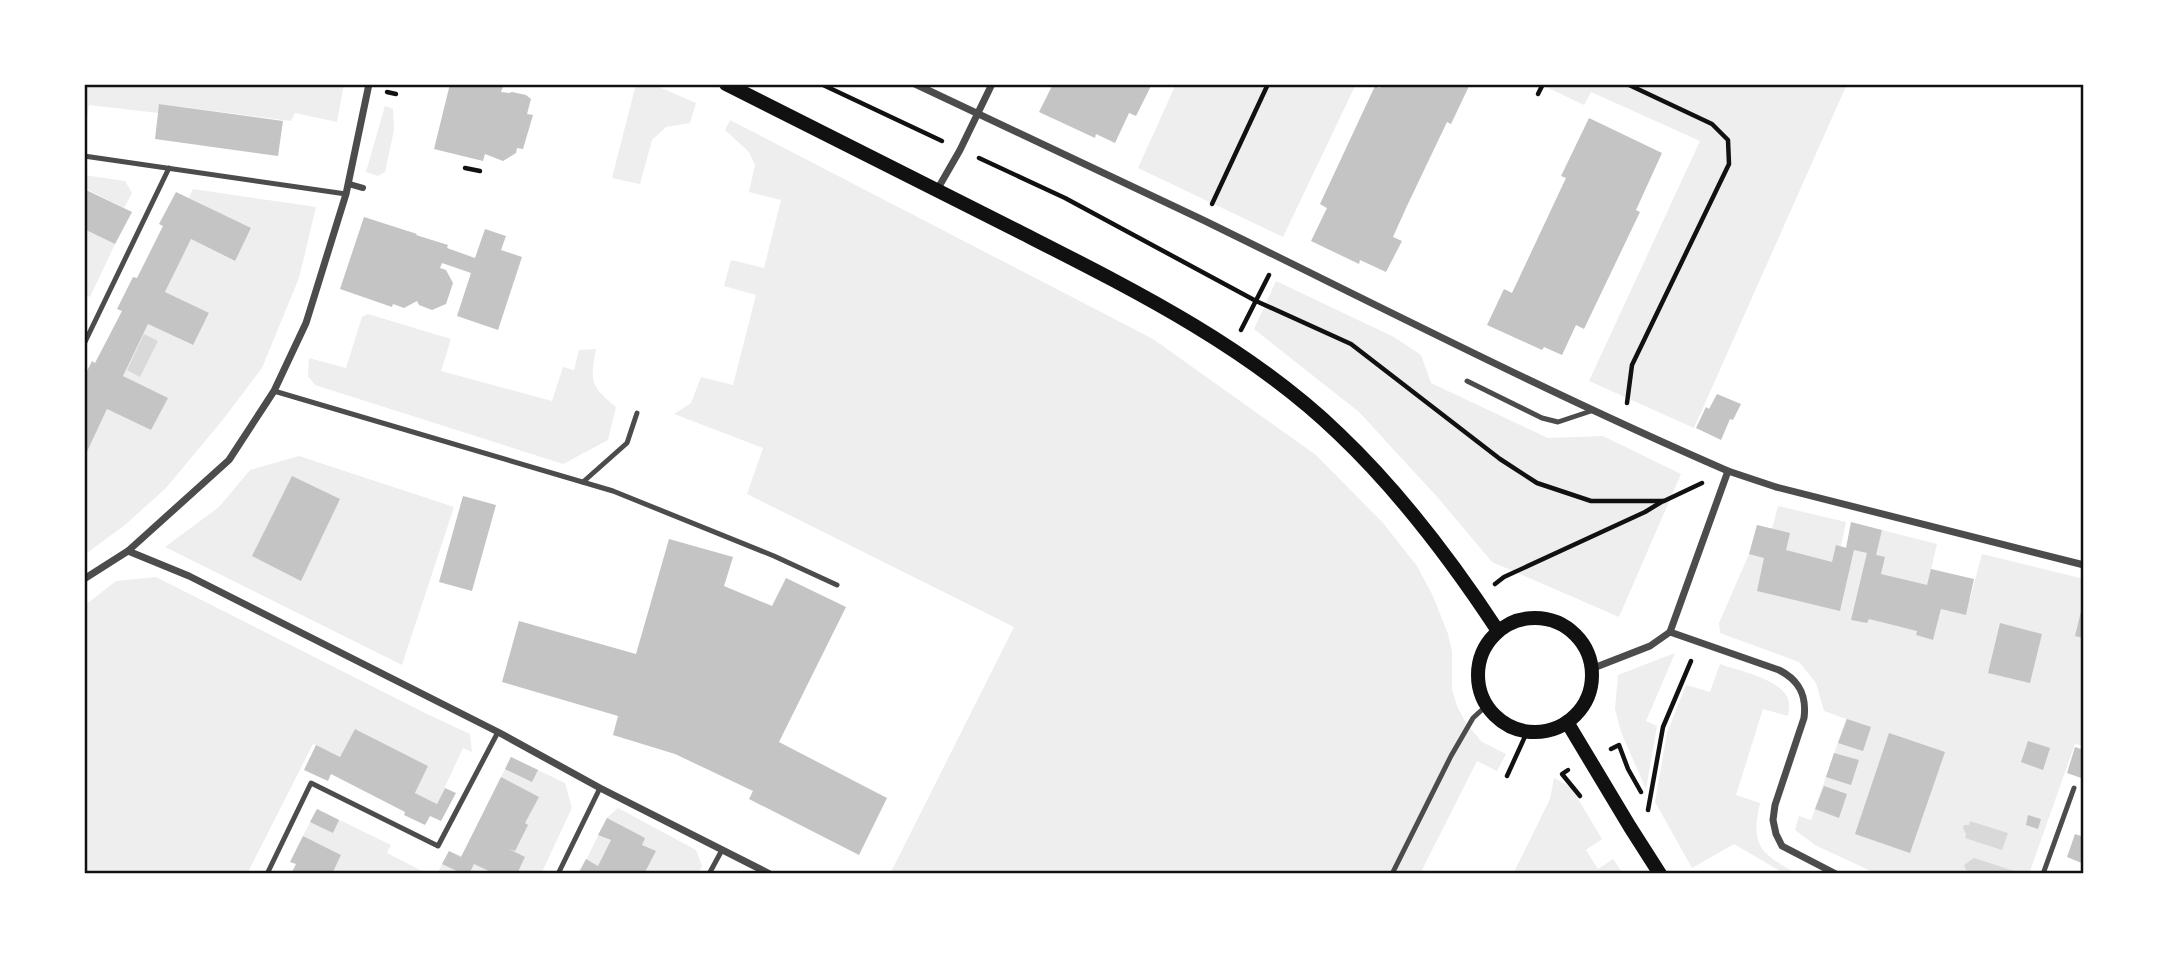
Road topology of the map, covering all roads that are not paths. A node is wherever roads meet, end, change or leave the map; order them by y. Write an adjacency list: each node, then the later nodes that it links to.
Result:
1 (369, 84): 8 (street)
2 (726, 84): 10 (main road)
3 (915, 84): 5 (street)
4 (992, 84): 5 (street)
5 (978, 113): 10 (street); 15 (street)
6 (84, 156): 7 (lane)
7 (169, 168): 11 (lane); 12 (lane)
8 (349, 184): 9 (street); 11 (street)
9 (363, 188)
10 (937, 190): 23 (main road)
11 (346, 194): 14 (street)
12 (84, 344)
13 (1467, 382): 15 (lane)
14 (274, 391): 18 (lane); 19 (street)
15 (1594, 410): 17 (street)
16 (637, 413): 18 (lane)
17 (1728, 471): 20 (street); 24 (street)
18 (583, 482): 22 (lane)
19 (128, 551): 21 (street); 28 (street)
20 (2084, 565)
21 (84, 579)
22 (837, 585)
23 (1498, 631): 25 (main road); 26 (main road)
24 (1670, 632): 25 (street); 38 (street)
25 (1591, 669): 27 (main road)
26 (1486, 706): 27 (main road); 36 (lane)
27 (1567, 722): 37 (main road)
28 (498, 732): 29 (street); 32 (lane)
29 (600, 788): 31 (street); 33 (lane)
30 (2074, 788): 39 (lane)
31 (722, 849): 34 (lane); 35 (street)
32 (267, 874)
33 (558, 874)
34 (709, 874)
35 (770, 874)
36 (1392, 874)
37 (1660, 874)
38 (1836, 874)
39 (2043, 874)

